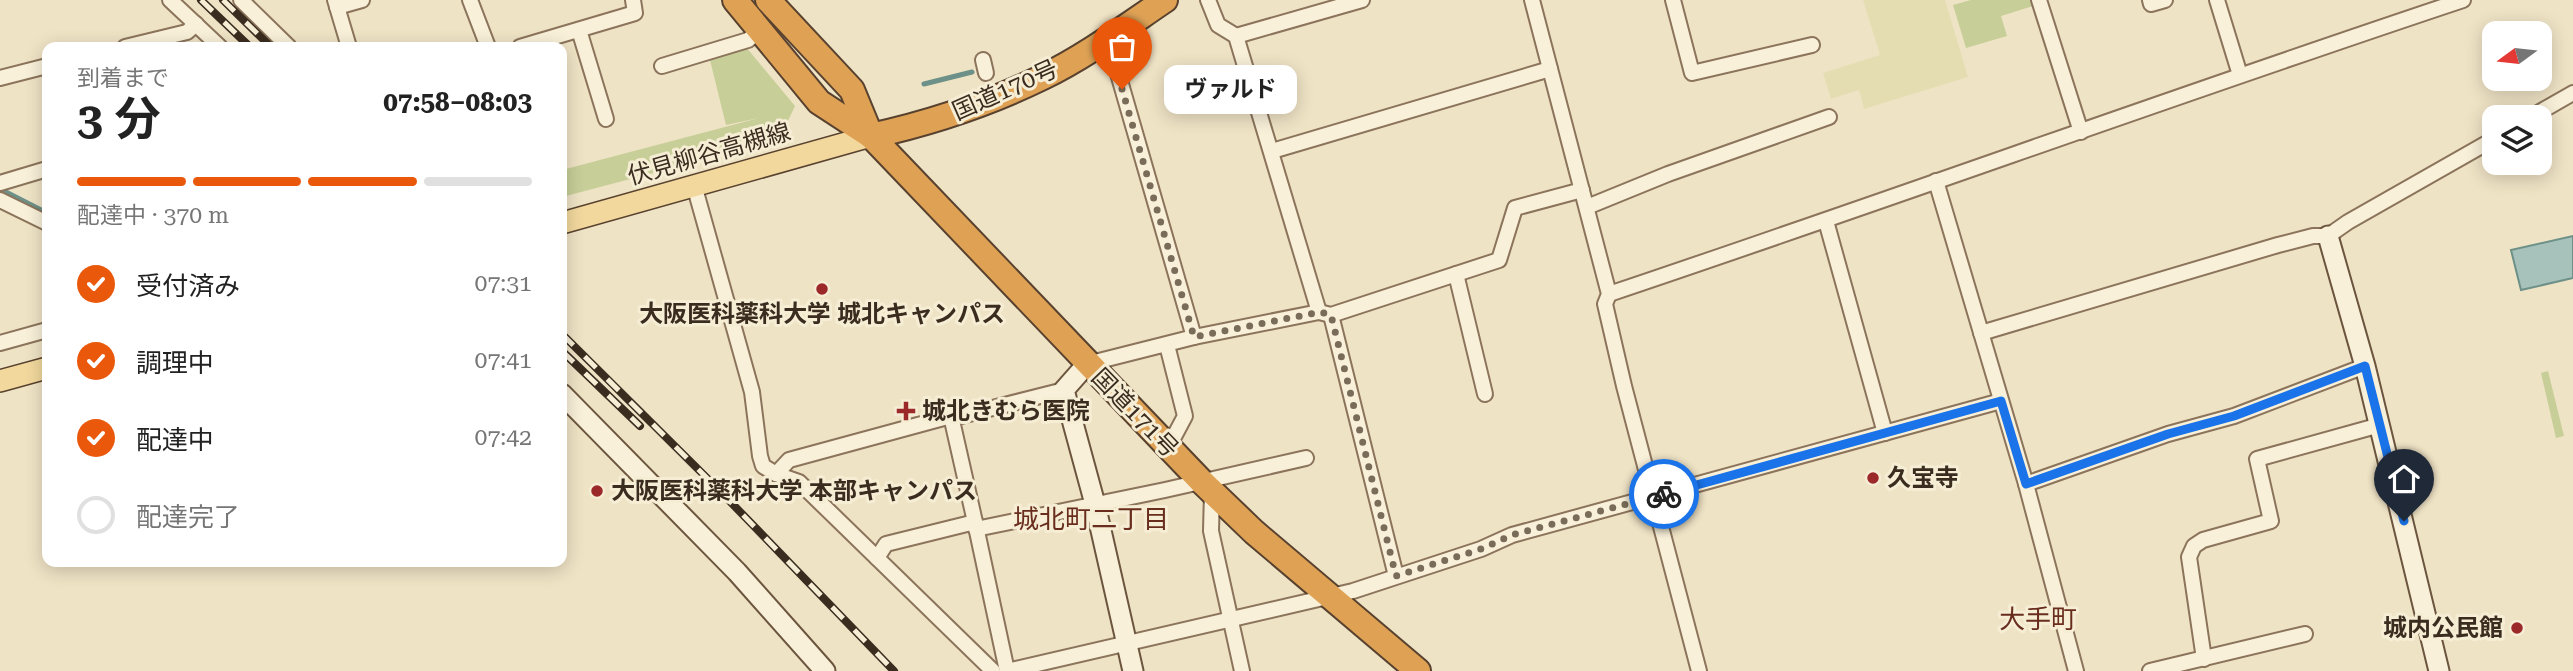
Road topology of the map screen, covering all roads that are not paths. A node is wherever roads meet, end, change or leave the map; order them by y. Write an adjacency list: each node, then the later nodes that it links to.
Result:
1 (170, 0): 19 (street)
2 (241, 0): 26 (street)
3 (362, 0): 17 (street)
4 (470, 0): 28 (street)
5 (633, 0): 20 (street)
6 (735, 0): 21 (highway, 国道171号)
7 (768, 0): 41 (highway, 国道171号)
8 (1165, 0): 23 (highway, 国道170号)
9 (1362, 0): 22 (street)
10 (1532, 0): 33 (street)
11 (1673, 0): 30 (street)
12 (2039, 0): 40 (street)
13 (2150, 0): 14 (street)
14 (2165, 0)
15 (2217, 0): 34 (street)
16 (2463, 0): 34 (street)
17 (336, 4): 27 (street)
18 (1211, 8): 22 (street)
19 (196, 24): 24 (street); 25 (street)
20 (579, 30): 29 (street); 39 (street)
21 (760, 30): 31 (street); 41 (highway, 国道171号)
22 (1236, 36): 43 (street)
23 (1108, 40): 41 (highway, 国道170号); 60 (street)
24 (146, 42)
25 (215, 42)
26 (284, 42)
27 (347, 42)
28 (486, 42)
29 (537, 42)
30 (1812, 45)
31 (662, 66)
32 (42, 67): 35 (street)
33 (1550, 69): 43 (street); 48 (street)
34 (2240, 75): 40 (street)
35 (0, 78)
36 (2573, 93): 37 (street)
37 (2552, 105)
38 (1829, 117): 50 (street)
39 (606, 119)
40 (2081, 132): 45 (street)
41 (871, 136): 47 (main road, 伏見柳谷高槻線); 63 (highway, 国道171号)
42 (2482, 146): 54 (street)
43 (1272, 151): 57 (street)
44 (42, 170): 46 (street)
45 (1936, 181): 52 (street); 59 (street)
46 (0, 183)
47 (694, 185): 53 (main road, 伏見柳谷高槻線); 76 (street)
48 (1582, 190): 50 (street); 55 (street)
49 (0, 200): 51 (street)
50 (1587, 207): 56 (street)
51 (42, 221)
52 (1826, 221): 56 (street); 73 (street)
53 (567, 222)
54 (2328, 236): 59 (street); 64 (street)
55 (1456, 274): 57 (street); 68 (street)
56 (1609, 294): 79 (street)
57 (1325, 314): 60 (street); 83 (street)
58 (42, 331): 61 (street)
59 (1981, 333): 70 (street)
60 (1194, 337): 62 (street)
61 (0, 343)
62 (1167, 345): 63 (street); 74 (street)
63 (1087, 364): 67 (street); 74 (highway, 国道171号)
64 (2365, 366): 72 (street); 77 (street)
65 (42, 369): 66 (main road)
66 (0, 381)
67 (1064, 390): 71 (street); 80 (street)
68 (1485, 394)
69 (567, 399): 89 (street)
70 (2001, 401): 73 (street); 77 (street)
71 (951, 416): 76 (street); 81 (street)
72 (2380, 425): 88 (street); 98 (street)
73 (1885, 433): 79 (street)
74 (1168, 448): 78 (highway, 国道171号)
75 (1306, 458): 78 (street)
76 (776, 474): 82 (street)
77 (2026, 484): 96 (street)
78 (1207, 486): 80 (street); 84 (highway, 国道171号); 85 (street)
79 (1654, 496): 83 (street); 95 (street)
80 (1095, 505): 81 (street); 87 (street)
81 (976, 526): 82 (street); 91 (street)
82 (877, 558): 90 (street)
83 (1396, 576): 84 (street)
84 (1329, 596): 85 (street); 94 (highway, 国道171号)
85 (1230, 619): 87 (street); 93 (street)
86 (2305, 634): 88 (street)
87 (1126, 642): 91 (street); 92 (street)
88 (2204, 659): 97 (street)
89 (825, 671)
90 (993, 671)
91 (1007, 671)
92 (1133, 671)
93 (1242, 671)
94 (1419, 671)
95 (1699, 671)
96 (2076, 671)
97 (2150, 671)
98 (2439, 671)

